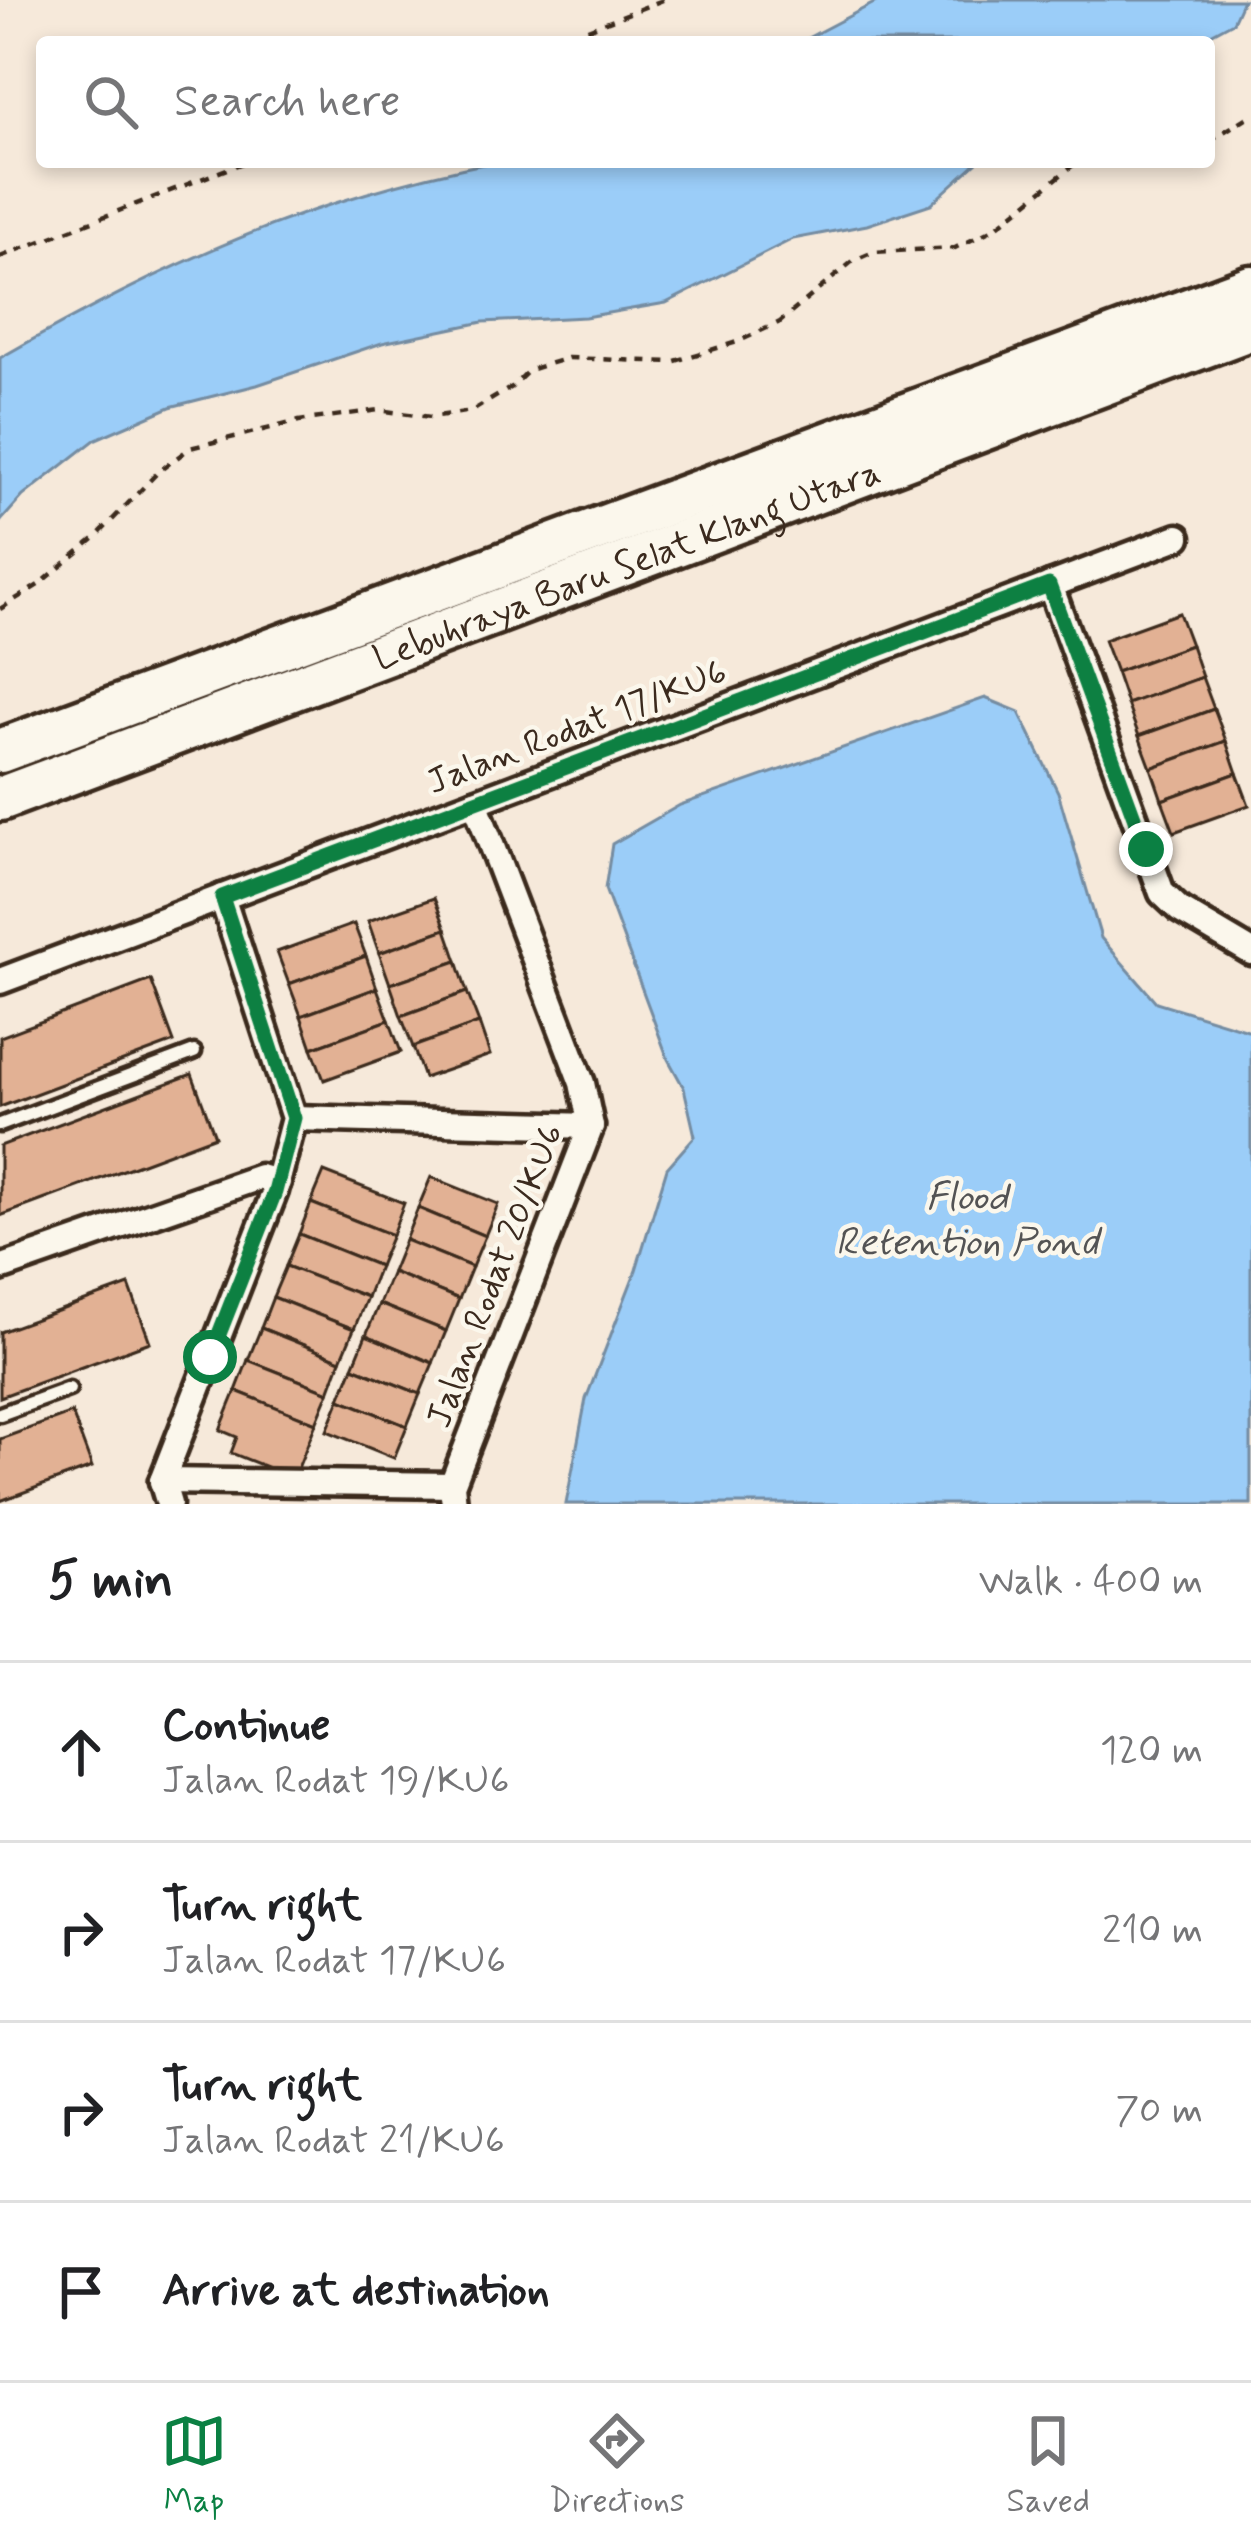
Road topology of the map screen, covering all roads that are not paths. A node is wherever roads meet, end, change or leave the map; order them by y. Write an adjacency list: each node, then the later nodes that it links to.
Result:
1 (1251, 286): 5 (highway, Lebuhraya Baru Selat Klang Utara)
2 (1251, 328): 6 (highway, Lebuhraya Baru Selat Klang Utara)
3 (1178, 537): 4 (street, Jalan Rodat 17/KU6)
4 (1049, 585): 7 (street, Jalan Rodat 17/KU6); 9 (street)
5 (0, 751)
6 (0, 799)
7 (475, 802): 8 (street, Jalan Rodat 17/KU6); 14 (street, Jalan Rodat 20/KU6)
8 (222, 897): 10 (street, Jalan Rodat 17/KU6); 12 (street)
9 (1251, 952)
10 (0, 981)
11 (194, 1052): 13 (lane)
12 (294, 1118): 14 (street); 15 (street)
13 (0, 1125)
14 (592, 1126): 19 (street, Jalan Rodat 20/KU6)
15 (278, 1182): 16 (street); 20 (street)
16 (0, 1268)
17 (69, 1390): 18 (lane)
18 (0, 1414)
19 (453, 1494): 20 (street)
20 (160, 1496)

